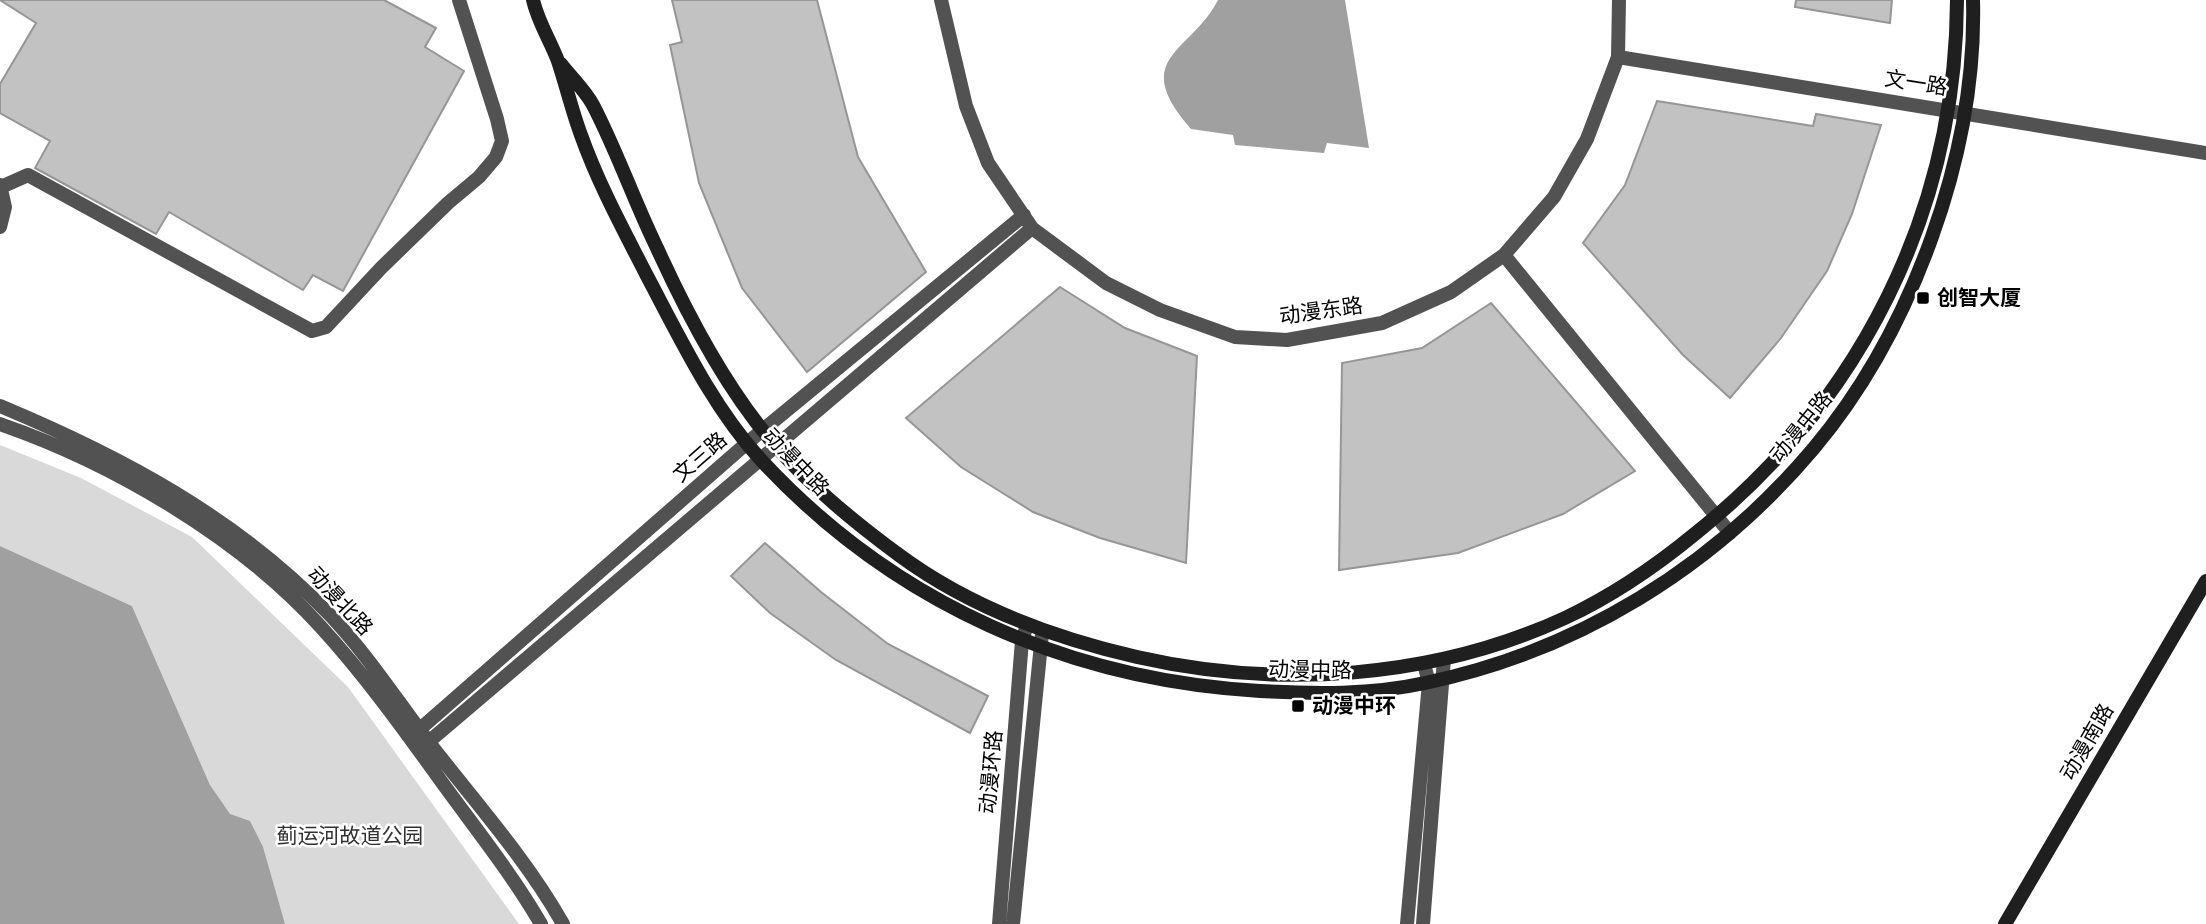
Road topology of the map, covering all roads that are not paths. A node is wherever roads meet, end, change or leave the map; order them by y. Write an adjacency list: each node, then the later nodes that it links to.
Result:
1 (459, 0): 12 (street)
2 (533, 0): 8 (street, 动漫中路)
3 (941, 0): 13 (street, 动漫东路)
4 (1619, 0): 7 (street, 动漫东路)
5 (1957, 0): 9 (street, 动漫中路)
6 (1973, 0): 10 (street, 动漫中路)
7 (1618, 57): 9 (street, 文一路); 15 (street, 动漫东路)
8 (558, 60): 18 (street, 动漫中路); 19 (street, 动漫中路)
9 (1950, 109): 10 (street, 文一路); 22 (street, 动漫中路)
10 (1965, 112): 11 (street, 文一路); 23 (street, 动漫中路)
11 (2206, 153)
12 (1, 186): 14 (street)
13 (1028, 221): 15 (street, 动漫东路); 18 (street, 文三路); 20 (street, 文三路)
14 (0, 227)
15 (1504, 255): 22 (street)
16 (0, 406): 33 (street, 动漫北路)
17 (0, 424): 33 (street, 动漫北路)
18 (763, 430): 19 (street, 文三路); 20 (street, 动漫中路)
19 (747, 443): 21 (street, 动漫中路); 33 (street, 文三路)
20 (775, 446): 21 (street, 文三路); 25 (street, 动漫中路)
21 (761, 460): 27 (street, 动漫中路); 34 (street, 文三路)
22 (1717, 517): 23 (street); 29 (street, 动漫中路)
23 (1730, 533): 31 (street, 动漫中路)
24 (2206, 582): 41 (street, 动漫南路)
25 (1027, 623): 26 (street, 动漫中路); 27 (street, 动漫环路)
26 (1043, 629): 28 (street, 动漫环路); 30 (street, 动漫中路)
27 (1022, 641): 28 (street, 动漫中路); 37 (street, 动漫环路)
28 (1039, 648): 32 (street, 动漫中路); 38 (street, 动漫环路)
29 (1444, 659): 30 (street, 动漫中路); 31 (street)
30 (1424, 664): 32 (street)
31 (1445, 678): 32 (street, 动漫中路); 40 (street)
32 (1430, 682): 39 (street)
33 (414, 732): 34 (street, 动漫北路)
34 (424, 747): 35 (street, 动漫北路); 36 (street, 动漫北路)
35 (541, 924)
36 (563, 924)
37 (999, 924)
38 (1013, 924)
39 (1407, 924)
40 (1423, 924)
41 (2005, 924)

